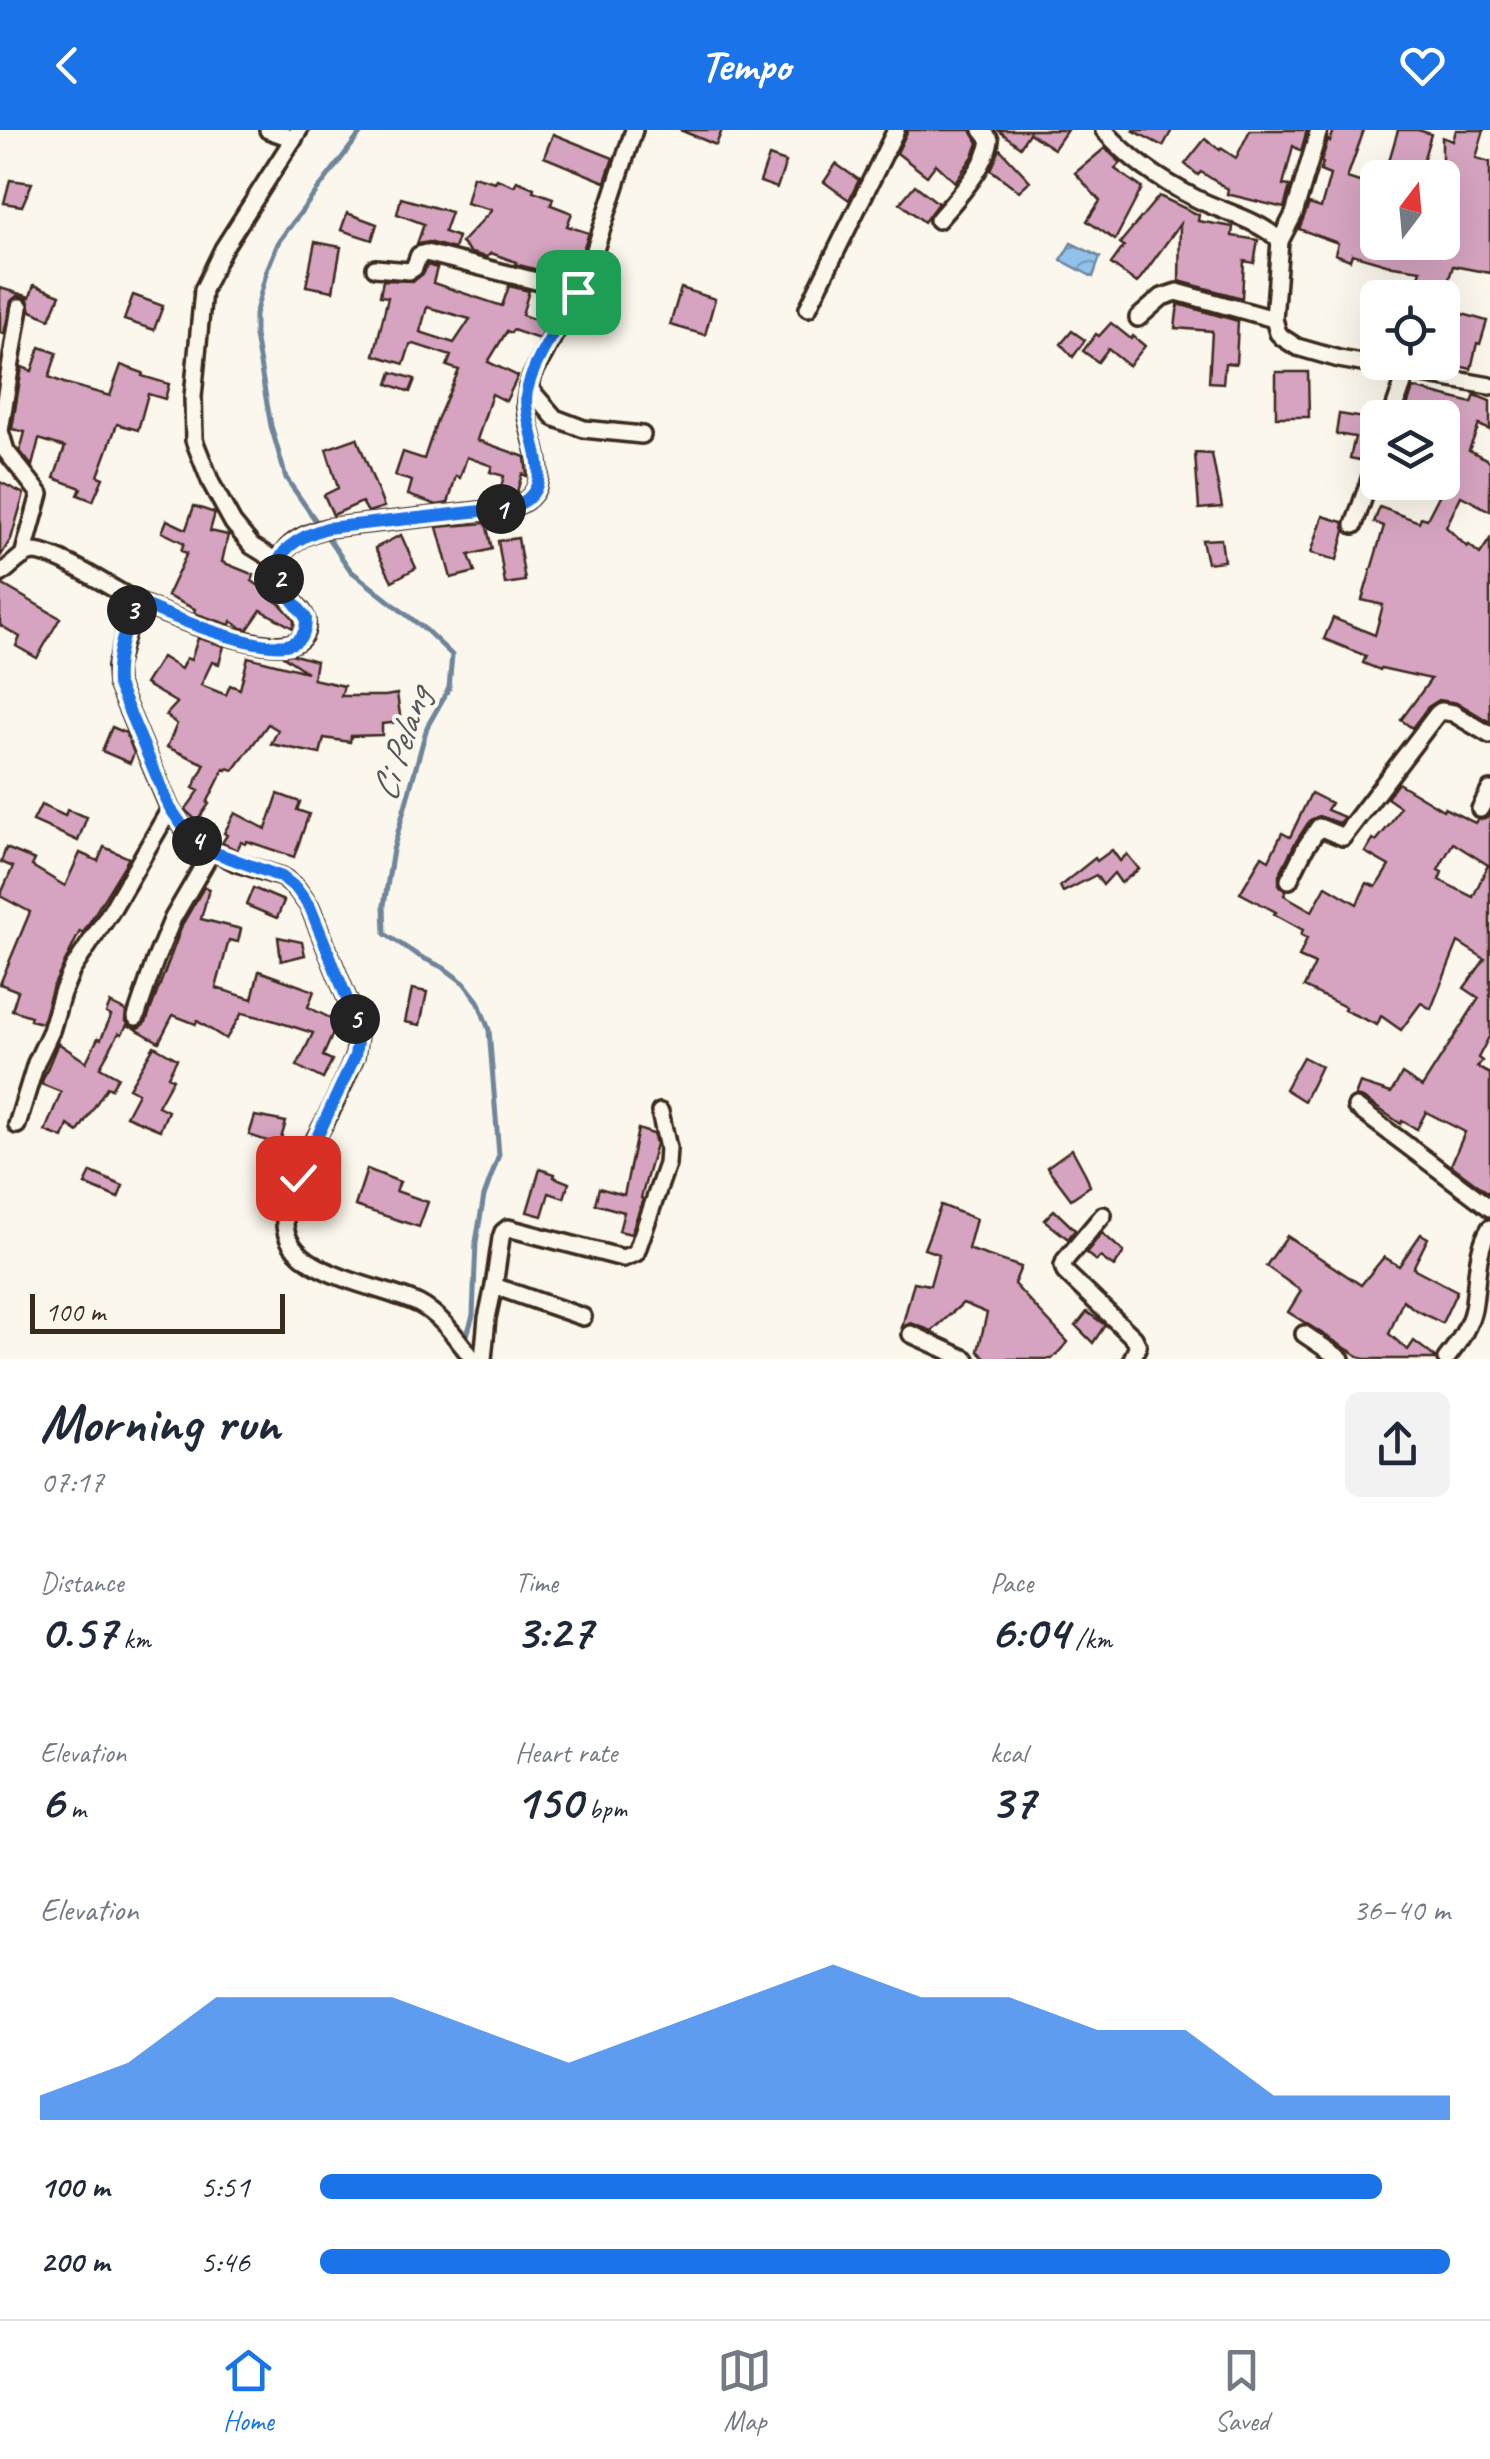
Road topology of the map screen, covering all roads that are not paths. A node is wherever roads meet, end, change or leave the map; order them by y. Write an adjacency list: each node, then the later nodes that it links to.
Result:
1 (268, 130): 7 (street)
2 (634, 130): 11 (street)
3 (896, 130): 13 (street)
4 (982, 130): 8 (street)
5 (1104, 130): 9 (street)
6 (1319, 130): 9 (street)
7 (296, 134): 25 (street)
8 (938, 220)
9 (1280, 241): 15 (street)
10 (375, 268): 11 (street)
11 (578, 292): 20 (street)
12 (20, 307): 17 (street)
13 (808, 308)
14 (1138, 318): 15 (street)
15 (1274, 319): 16 (street)
16 (1360, 362)
17 (4, 374): 24 (street)
18 (1454, 380): 19 (street)
19 (1490, 386)
20 (528, 387): 21 (street); 25 (street)
21 (642, 435)
22 (1363, 500): 23 (street)
23 (1354, 525)
24 (23, 556): 26 (street); 27 (street)
25 (278, 562): 27 (street)
26 (0, 574)
27 (135, 601): 30 (street)
28 (1490, 735): 33 (street)
29 (1490, 790): 31 (street)
30 (170, 808): 32 (street); 37 (street)
31 (1480, 810)
32 (212, 851): 34 (street); 45 (street)
33 (1289, 880)
34 (136, 1017)
35 (1356, 1107): 38 (street)
36 (660, 1112): 41 (street)
37 (17, 1125)
38 (1490, 1208)
39 (1103, 1214): 47 (street)
40 (1490, 1228): 49 (street)
41 (494, 1286): 42 (street); 45 (street)
42 (583, 1316)
43 (912, 1334): 46 (street)
44 (1304, 1334): 48 (street)
45 (475, 1358)
46 (966, 1359)
47 (1132, 1359)
48 (1341, 1359)
49 (1446, 1359)

